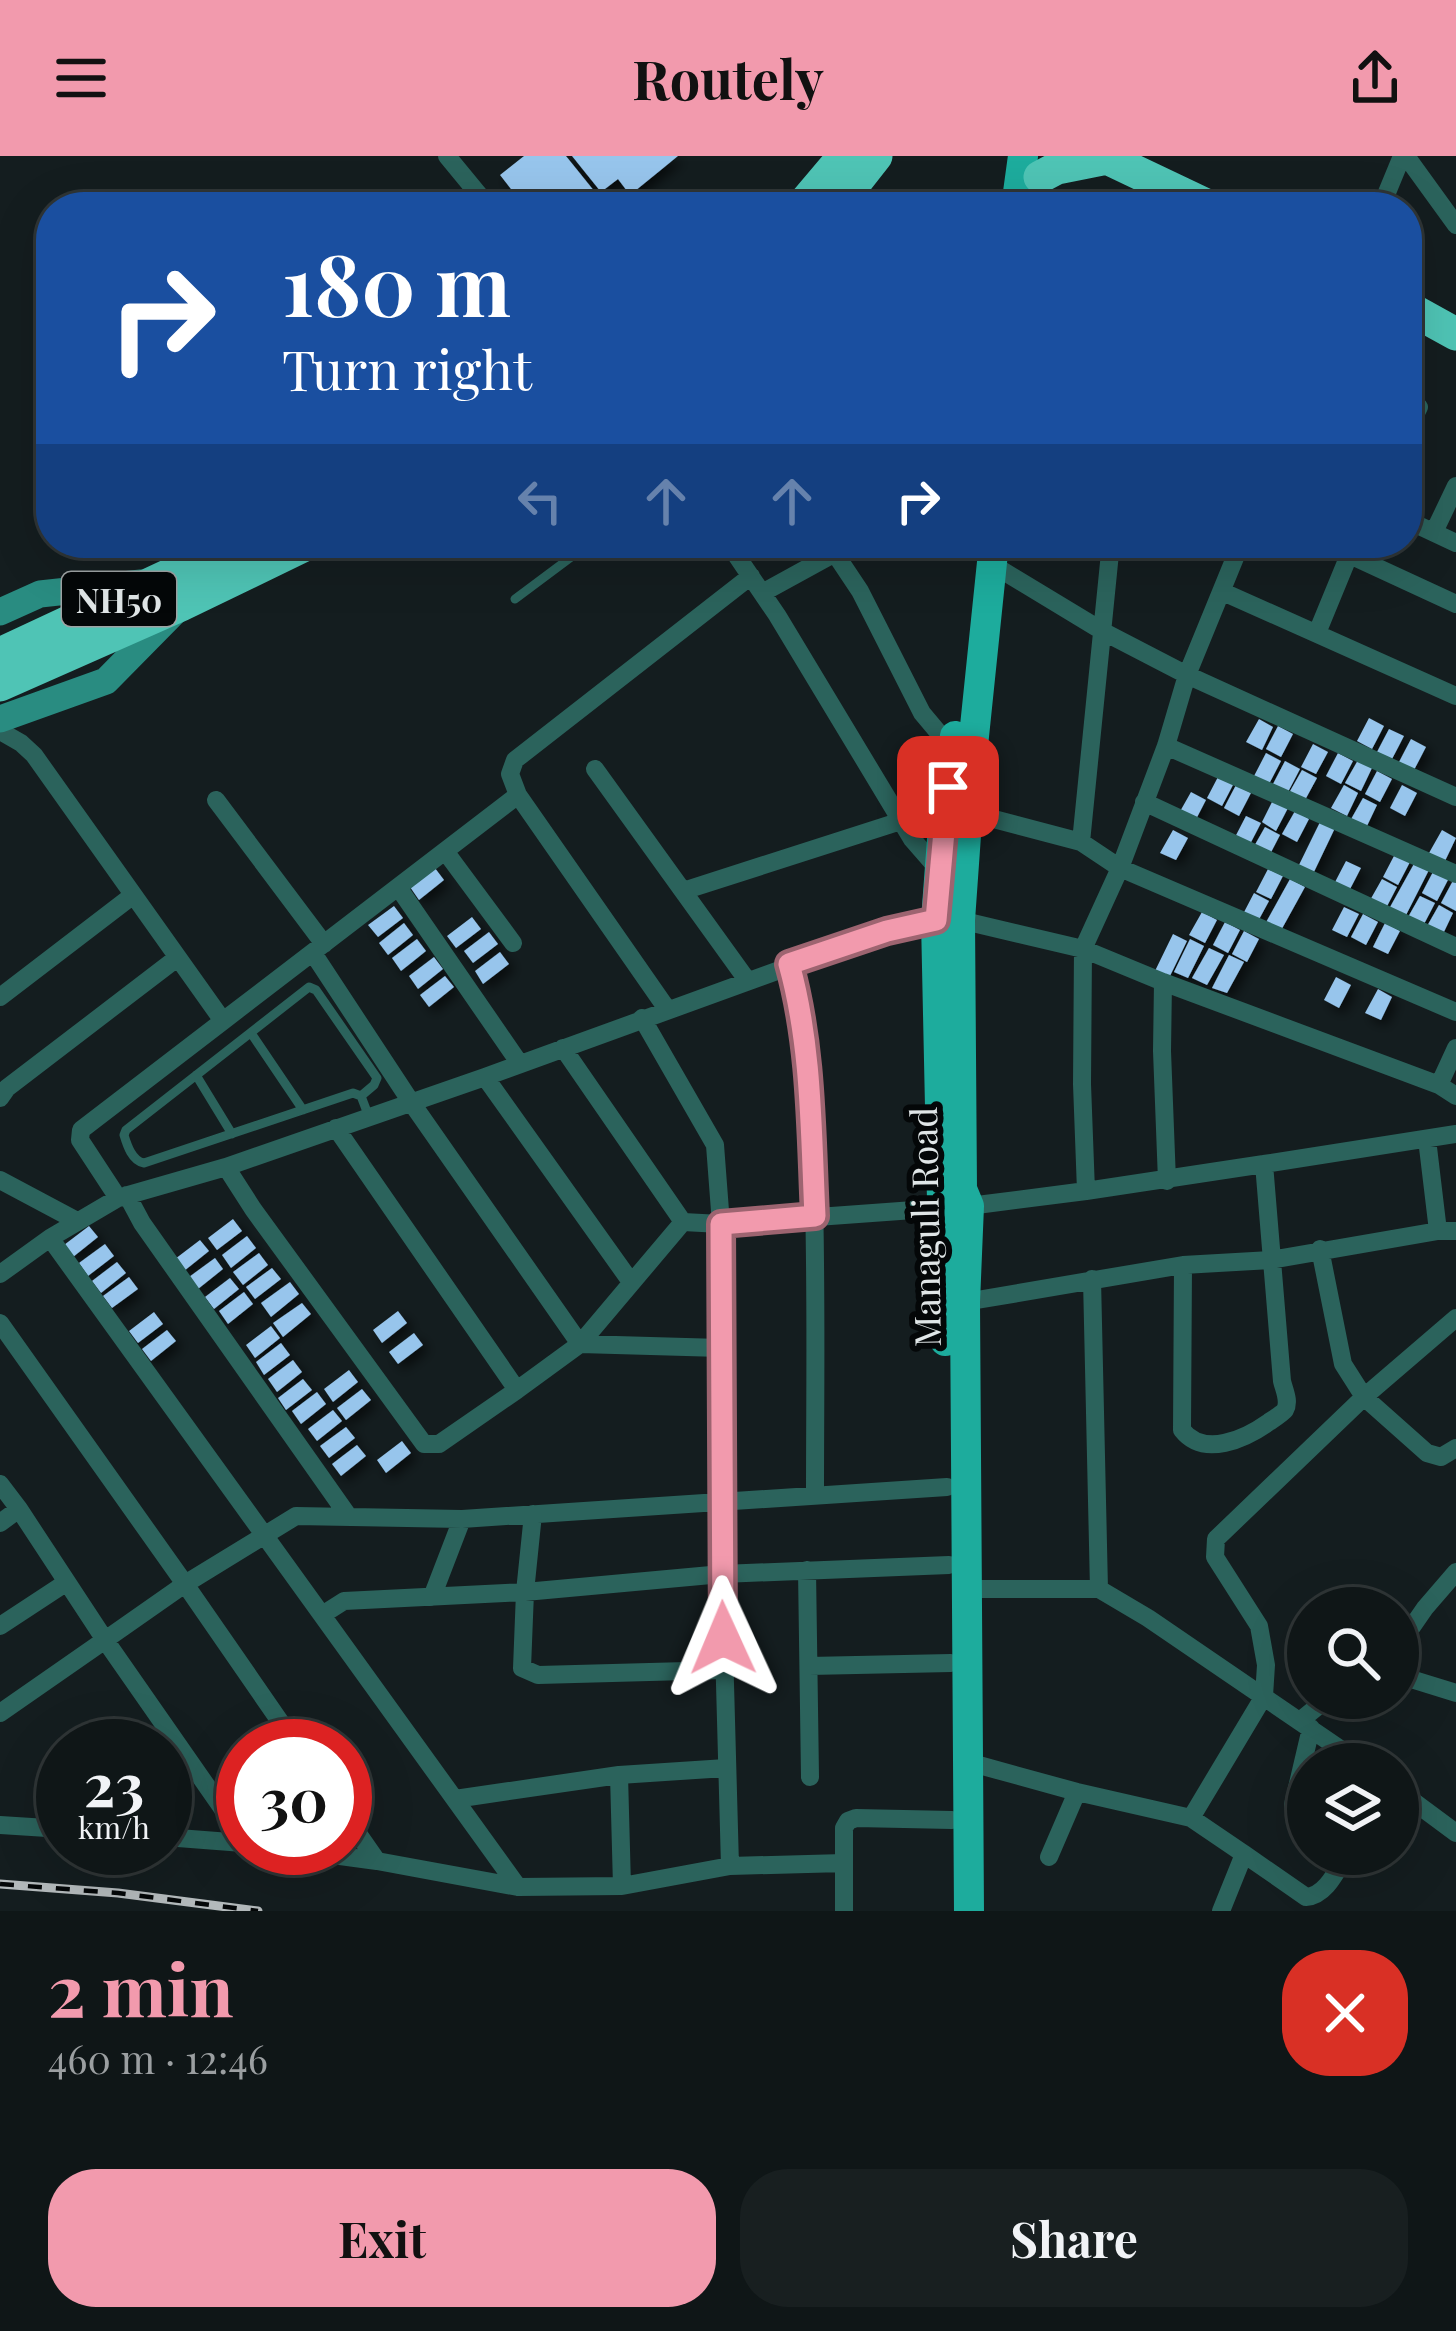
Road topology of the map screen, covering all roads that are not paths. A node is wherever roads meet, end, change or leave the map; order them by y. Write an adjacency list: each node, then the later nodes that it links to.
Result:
1 (447, 156): 8 (street)
2 (844, 156): 9 (highway)
3 (876, 156): 10 (highway)
4 (1150, 156): 12 (highway)
5 (1404, 156): 13 (street); 14 (street)
6 (1105, 157): 7 (highway); 11 (highway)
7 (1036, 174)
8 (477, 192)
9 (814, 192)
10 (848, 192)
11 (1178, 192)
12 (1213, 192)
13 (1388, 192)
14 (1456, 225)
15 (1422, 315): 16 (highway)
16 (1456, 334)
17 (1456, 486): 19 (street)
18 (1422, 527): 19 (street)
19 (1434, 532): 20 (street)
20 (1456, 543)
21 (218, 558): 36 (highway, NH50)
22 (267, 558): 36 (highway, NH50)
23 (570, 558): 37 (lane)
24 (738, 558): 34 (street)
25 (811, 558): 34 (street)
26 (838, 558): 49 (street)
27 (985, 558): 49 (main road, Managuli Road)
28 (985, 558): 55 (main road, Managuli Road)
29 (997, 558): 40 (street)
30 (1110, 558): 40 (street)
31 (1235, 558): 35 (street)
32 (1347, 558): 41 (street)
33 (1368, 558): 38 (street)
34 (756, 585): 51 (street); 56 (street)
35 (1223, 592): 41 (street); 43 (street)
36 (170, 593): 39 (street); 42 (highway, NH50); 44 (highway, NH50); 46 (street)
37 (515, 599)
38 (1456, 604)
39 (0, 612)
40 (1103, 632): 43 (street); 57 (street)
41 (1317, 633): 45 (street)
42 (0, 654)
43 (1187, 675): 48 (street); 52 (street)
44 (0, 685)
45 (1456, 696)
46 (0, 719)
47 (0, 731): 64 (street)
48 (1166, 746): 54 (street); 61 (street)
49 (953, 750): 60 (main road, Managuli Road)
50 (595, 769): 63 (street)
51 (518, 795): 58 (street); 75 (street)
52 (1456, 797)
53 (216, 800): 68 (street)
54 (1144, 802): 59 (street); 67 (street)
55 (967, 812): 57 (street); 65 (main road, Managuli Road)
56 (902, 821): 60 (street); 63 (street)
57 (1081, 842): 59 (street)
58 (445, 851): 62 (street); 66 (street)
59 (1120, 868): 69 (street); 76 (street)
60 (939, 870): 65 (main road, Managuli Road)
61 (1456, 874)
62 (398, 887): 68 (street); 82 (street)
63 (683, 891): 72 (street)
64 (132, 896): 70 (street); 74 (street)
65 (948, 920): 69 (street); 71 (street); 101 (main road, Managuli Road)
66 (513, 943)
67 (1456, 947)
68 (318, 948): 78 (street); 88 (street)
69 (1083, 949): 73 (street); 99 (street)
70 (177, 958): 78 (street); 87 (street)
71 (789, 964): 72 (street); 102 (street)
72 (747, 980): 75 (street)
73 (1163, 982): 85 (street); 98 (street)
74 (0, 997)
75 (667, 1009): 77 (street)
76 (1456, 1012)
77 (642, 1018): 80 (street); 105 (street)
78 (223, 1022): 100 (street)
79 (251, 1033): 83 (lane); 86 (lane); 89 (lane)
80 (563, 1048): 82 (street); 104 (street)
81 (1456, 1048): 85 (street)
82 (520, 1064): 84 (street)
83 (196, 1076): 92 (lane); 92 (lane)
84 (485, 1077): 88 (street); 113 (street)
85 (1448, 1090)
86 (361, 1096): 89 (lane); 90 (lane)
87 (0, 1098)
88 (411, 1102): 90 (street); 117 (street)
89 (304, 1110): 92 (lane)
90 (369, 1117): 91 (street)
91 (336, 1128): 96 (street); 119 (street)
92 (232, 1134)
93 (1456, 1134): 94 (street)
94 (1426, 1139): 95 (street); 106 (street)
95 (1264, 1164): 98 (street); 109 (street)
96 (226, 1166): 100 (street); 119 (street)
97 (0, 1180): 103 (street)
98 (1167, 1180): 99 (street)
99 (1086, 1191): 101 (street)
100 (123, 1196): 103 (street); 128 (street)
101 (956, 1207): 102 (street); 114 (main road, Managuli Road); 123 (main road, Managuli Road)
102 (815, 1216): 105 (street); 124 (street)
103 (77, 1222): 107 (street)
104 (683, 1222): 105 (street); 113 (street)
105 (721, 1224): 118 (street)
106 (1447, 1231): 108 (street)
107 (50, 1238): 111 (street); 131 (street)
108 (1320, 1250): 109 (street); 120 (street)
109 (1271, 1260): 110 (street); 110 (street)
110 (1183, 1265): 112 (street)
111 (0, 1274)
112 (1092, 1279): 114 (street); 138 (street)
113 (631, 1282): 117 (street)
114 (965, 1301): 135 (main road, Managuli Road)
115 (1456, 1318): 120 (street)
116 (0, 1323): 137 (street)
117 (580, 1344): 118 (street); 119 (street)
118 (721, 1348): 125 (street)
119 (517, 1390)
120 (1364, 1397): 121 (street); 150 (street)
121 (1456, 1448)
122 (0, 1484): 126 (street)
123 (946, 1487): 124 (street); 135 (main road, Managuli Road)
124 (815, 1495): 125 (street)
125 (722, 1502): 127 (street); 134 (street)
126 (19, 1509): 130 (street); 136 (street)
127 (533, 1514): 129 (street); 139 (street)
128 (349, 1517): 129 (street); 131 (street)
129 (461, 1519): 140 (street)
130 (0, 1523)
131 (264, 1534): 137 (street); 141 (street)
132 (807, 1570): 134 (street); 135 (street); 146 (street)
133 (1456, 1572): 142 (street)
134 (722, 1574): 139 (street); 147 (street)
135 (958, 1577): 138 (street); 145 (main road, Managuli Road); 157 (main road, Managuli Road)
136 (67, 1582): 143 (street); 144 (street)
137 (185, 1585): 144 (street); 152 (street)
138 (1099, 1589): 150 (street)
139 (525, 1592): 140 (street); 147 (street)
140 (432, 1597): 141 (street)
141 (322, 1615): 162 (street)
142 (1419, 1617)
143 (0, 1626)
144 (106, 1640): 151 (street); 163 (street)
145 (951, 1663): 146 (street); 166 (main road, Managuli Road)
146 (809, 1666): 160 (street)
147 (724, 1670): 158 (street)
148 (1419, 1682): 149 (street)
149 (1456, 1693)
150 (1264, 1696): 154 (street); 165 (street)
151 (0, 1713)
152 (278, 1719)
153 (1310, 1719): 154 (street)
154 (1306, 1724): 155 (street); 156 (street)
155 (1303, 1743)
156 (1333, 1743)
157 (968, 1762): 161 (street); 182 (main road, Managuli Road)
158 (725, 1768): 159 (street); 176 (street)
159 (619, 1775): 162 (street); 178 (street)
160 (810, 1777)
161 (1078, 1792): 165 (street); 172 (street)
162 (455, 1799): 179 (street)
163 (216, 1801)
164 (1419, 1806): 169 (street)
165 (1191, 1818): 171 (street)
166 (952, 1820): 175 (street); 181 (main road, Managuli Road)
167 (0, 1825): 168 (street)
168 (36, 1827)
169 (1456, 1833)
170 (372, 1854): 174 (street)
171 (1244, 1854): 177 (street); 183 (street)
172 (1049, 1857)
173 (372, 1860): 174 (street)
174 (377, 1861): 179 (street)
175 (844, 1863): 176 (street); 180 (street)
176 (730, 1866): 178 (street)
177 (1330, 1875)
178 (622, 1886): 179 (street)
179 (518, 1887)
180 (844, 1911)
181 (951, 1911)
182 (969, 1911)
183 (1221, 1911)

